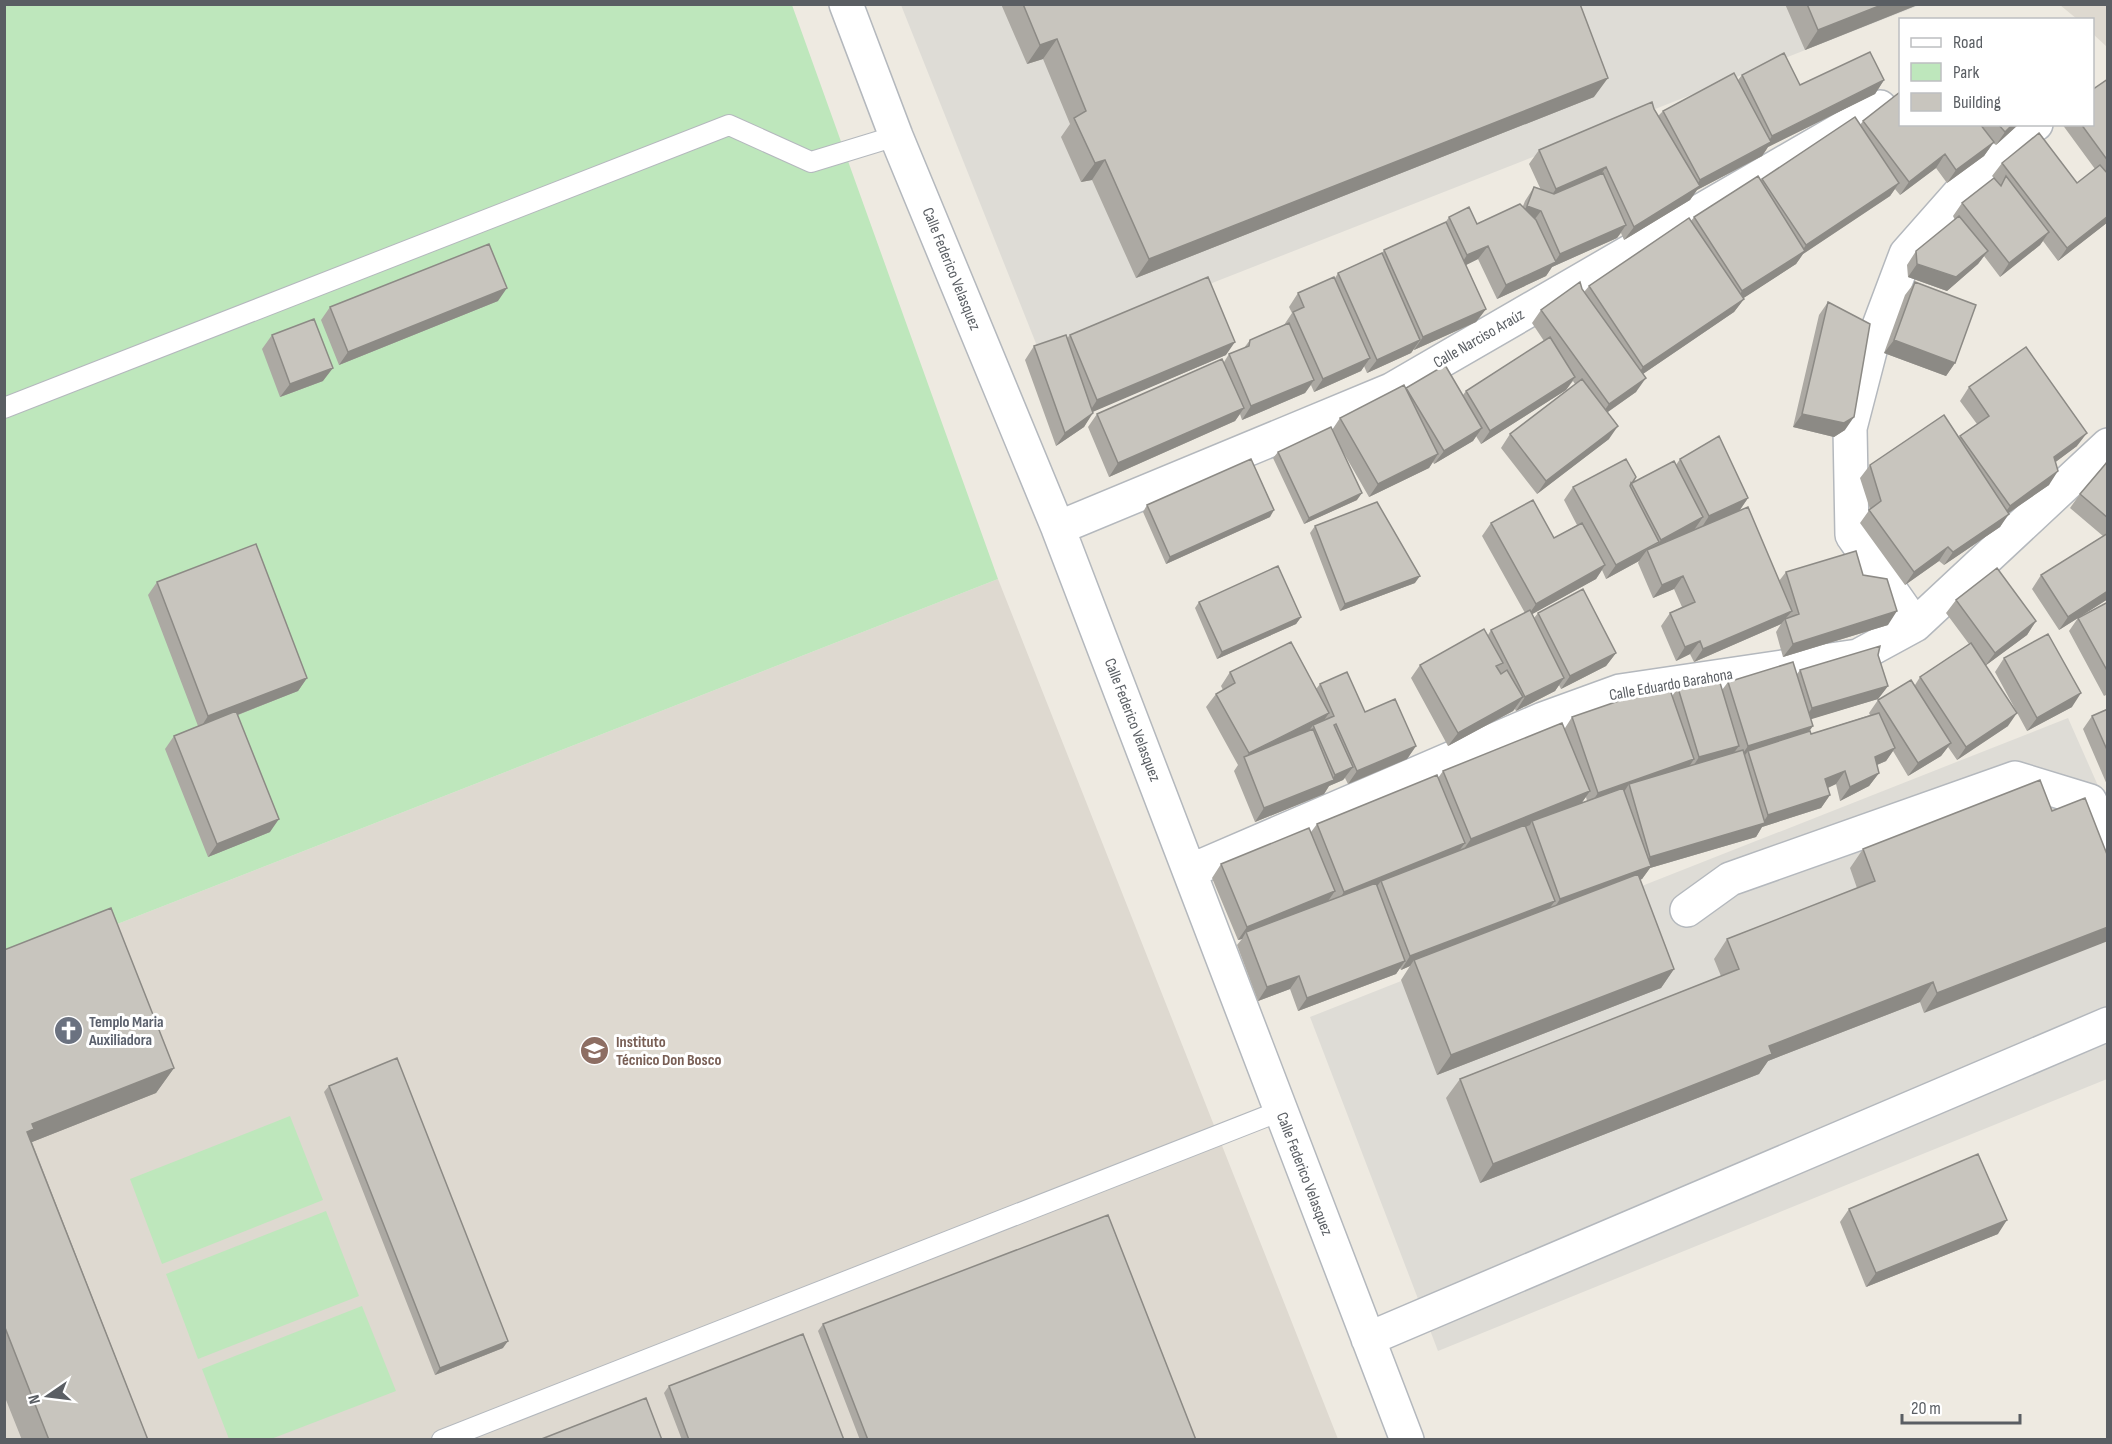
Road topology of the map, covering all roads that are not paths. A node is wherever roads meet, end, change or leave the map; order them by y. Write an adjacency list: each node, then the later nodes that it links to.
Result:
1 (846, 4): 4 (street, Calle Federico Velasquez)
2 (1880, 107): 7 (street, Calle Narciso Araúz)
3 (2033, 126): 8 (street)
4 (896, 136): 5 (lane); 7 (street, Calle Federico Velasquez)
5 (4, 408)
6 (2108, 445): 8 (street, Calle Eduardo Barahona)
7 (1058, 528): 10 (street, Calle Federico Velasquez)
8 (1915, 625): 10 (street, Calle Eduardo Barahona)
9 (2108, 841): 11 (street)
10 (1190, 871): 13 (street, Calle Federico Velasquez)
11 (1688, 910)
12 (2108, 1024): 14 (street)
13 (1280, 1111): 14 (street, Calle Federico Velasquez); 15 (lane)
14 (1368, 1339): 16 (street, Calle Federico Velasquez)
15 (442, 1440)
16 (1407, 1440)

